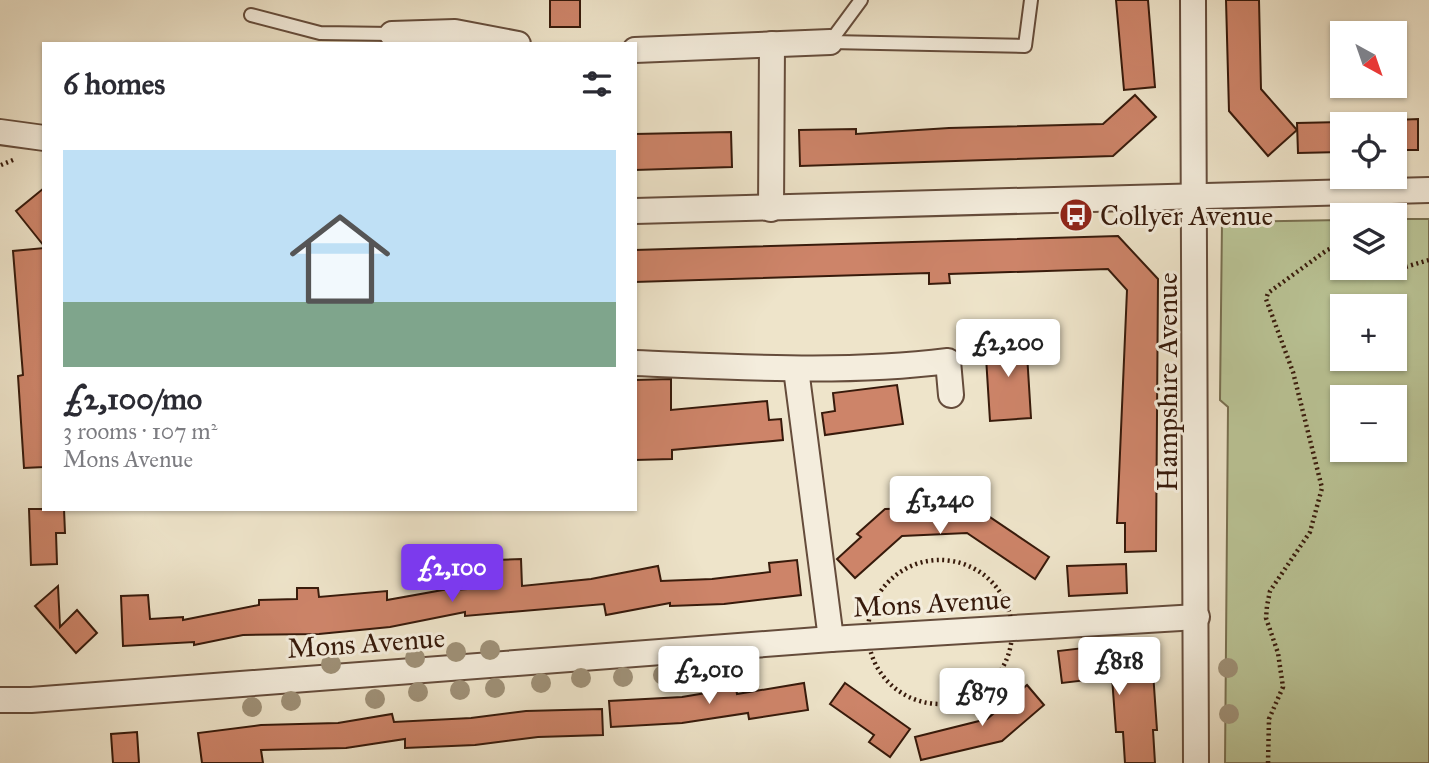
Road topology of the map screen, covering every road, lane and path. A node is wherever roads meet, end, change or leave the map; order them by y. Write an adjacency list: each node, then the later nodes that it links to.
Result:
1 (861, 0): 7 (lane)
2 (1031, 0): 7 (lane)
3 (1193, 0): 15 (street, Hampshire Avenue)
4 (251, 15): 5 (lane)
5 (392, 34): 6 (street)
6 (508, 42)
7 (830, 42): 8 (street)
8 (772, 44): 9 (street); 16 (street)
9 (637, 50)
10 (0, 132): 11 (street)
11 (42, 138)
12 (21, 160): 13 (path)
13 (1, 165)
14 (1429, 190): 15 (street)
15 (1196, 196): 16 (street); 24 (street, Hampshire Avenue)
16 (771, 209): 17 (street)
17 (637, 211)
18 (1330, 249): 28 (path)
19 (1429, 260): 20 (path)
20 (1407, 266)
21 (637, 363): 22 (street)
22 (796, 369): 23 (street); 25 (street)
23 (951, 395)
24 (1197, 617): 25 (street, Mons Avenue); 27 (street, Hampshire Avenue)
25 (831, 639): 26 (street, Mons Avenue)
26 (0, 700)
27 (1196, 763)
28 (1268, 763)

